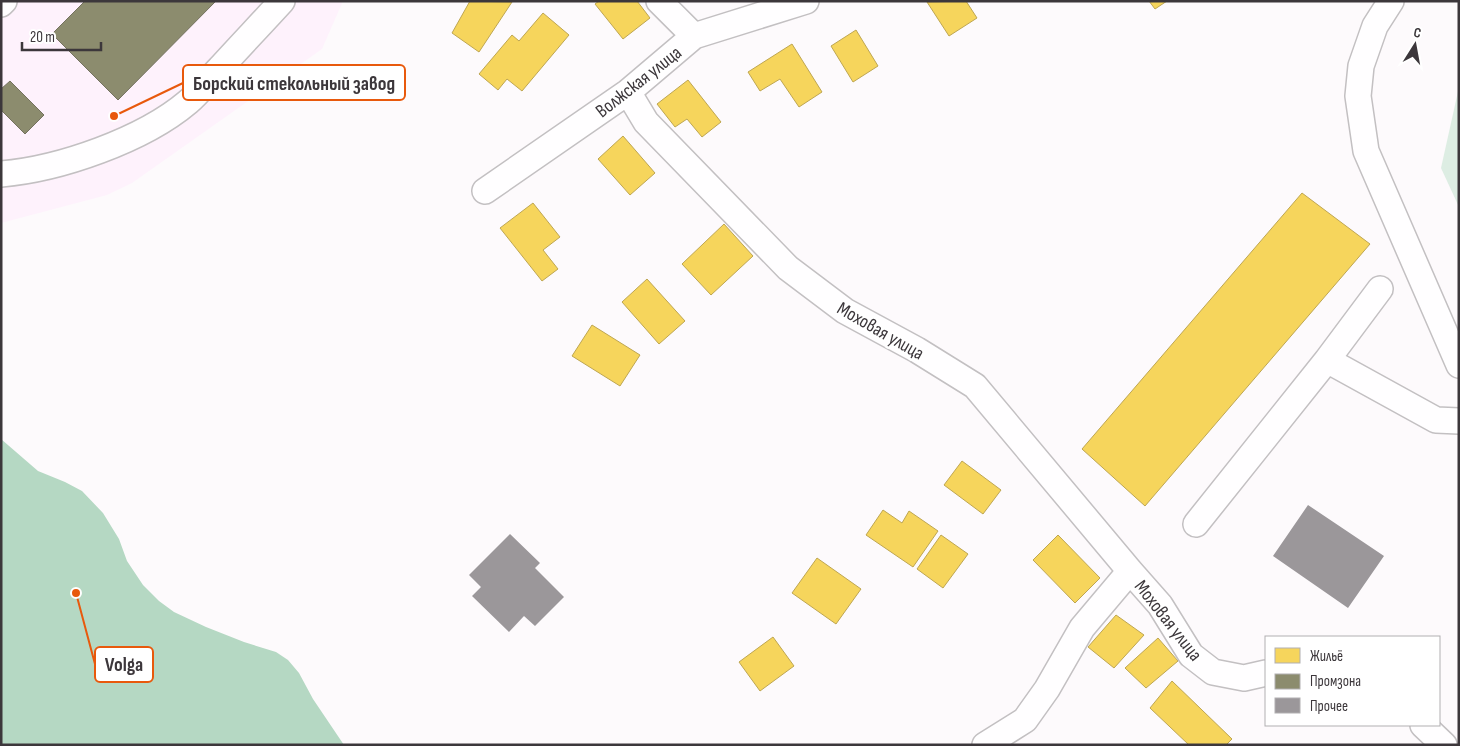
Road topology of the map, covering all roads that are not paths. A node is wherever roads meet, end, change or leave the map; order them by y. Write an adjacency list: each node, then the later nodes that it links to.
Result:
1 (4, 1): 6 (street)
2 (282, 1): 9 (street)
3 (659, 1): 7 (street)
4 (806, 1): 7 (street, Волжская улица)
5 (1391, 1): 13 (street)
6 (1, 4)
7 (694, 36): 8 (street, Волжская улица)
8 (628, 92): 10 (street, Волжская улица); 16 (street, Моховая улица)
9 (1, 174)
10 (485, 191)
11 (1380, 289): 12 (street)
12 (1327, 360): 14 (street); 15 (street)
13 (1459, 366)
14 (1459, 421)
15 (1196, 524)
16 (1130, 571): 17 (street, Моховая улица); 20 (street, Моховая улица)
17 (1265, 673)
18 (1424, 726): 21 (street)
19 (1459, 742): 22 (street)
20 (985, 745)
21 (1444, 745)
22 (1457, 745)

